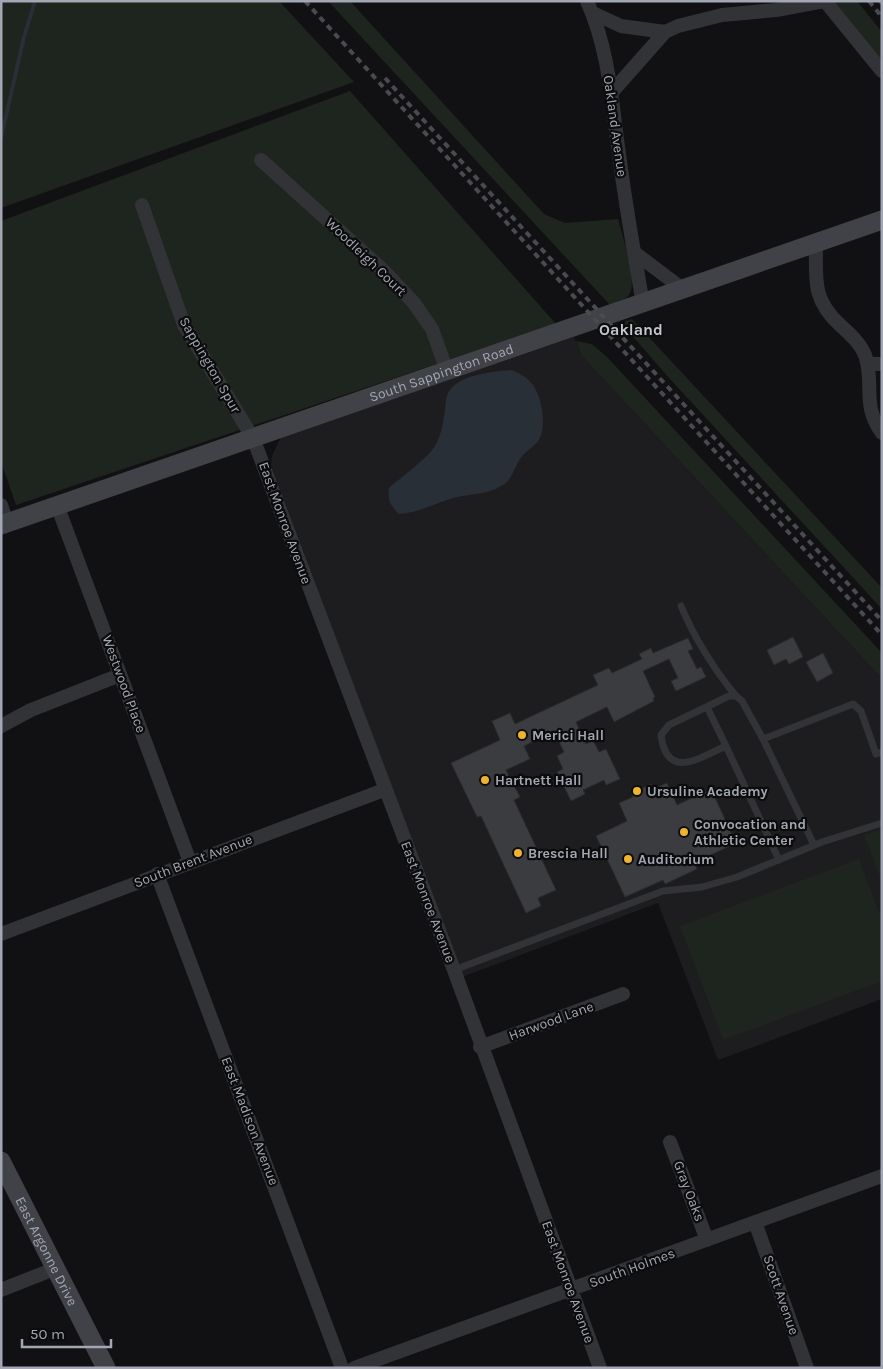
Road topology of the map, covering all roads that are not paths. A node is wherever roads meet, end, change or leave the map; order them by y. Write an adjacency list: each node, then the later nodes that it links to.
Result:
1 (824, 1): 3 (street); 4 (street)
2 (590, 7): 3 (street); 5 (street, Oakland Avenue)
3 (665, 32): 5 (street)
4 (882, 72)
5 (611, 93): 10 (street, Oakland Avenue)
6 (261, 160): 14 (street, Woodleigh Court)
7 (142, 205): 16 (street, Sappington Spur)
8 (882, 220): 9 (street, South Sappington Road)
9 (816, 244): 11 (street, South Sappington Road); 13 (street)
10 (634, 253): 11 (street); 12 (street, Oakland Avenue)
11 (684, 290): 12 (street, South Sappington Road)
12 (643, 304): 14 (street, South Sappington Road)
13 (875, 364): 15 (street)
14 (448, 371): 16 (street, South Sappington Road)
15 (882, 433)
16 (253, 438): 18 (street, South Sappington Road); 28 (street, East Monroe Avenue)
17 (1, 505): 19 (street)
18 (57, 506): 19 (street, South Sappington Road); 21 (street, Westwood Place)
19 (4, 524)
20 (681, 606): 22 (lane)
21 (120, 675): 24 (street); 32 (street, Westwood Place)
22 (736, 696): 23 (lane); 25 (lane)
23 (708, 707): 26 (lane); 26 (lane)
24 (1, 726)
25 (763, 738): 27 (lane); 30 (lane)
26 (726, 746): 31 (lane)
27 (882, 752)
28 (384, 790): 32 (street, South Brent Avenue); 35 (street, East Monroe Avenue)
29 (882, 823): 30 (lane)
30 (814, 845): 31 (lane)
31 (779, 860): 35 (lane)
32 (190, 862): 33 (street, South Brent Avenue)
33 (158, 874): 34 (street, South Brent Avenue); 47 (street, East Madison Avenue)
34 (1, 934)
35 (454, 970): 37 (street, East Monroe Avenue)
36 (622, 994): 37 (street, Harwood Lane)
37 (480, 1047): 45 (street, East Monroe Avenue)
38 (670, 1142): 42 (street, Gray Oaks)
39 (1, 1161): 43 (street, East Argonne Drive)
40 (882, 1176): 41 (street, South Holmes)
41 (756, 1222): 42 (street, South Holmes); 50 (street, Scott Avenue)
42 (707, 1240): 45 (street, South Holmes)
43 (54, 1269): 44 (street); 46 (street, East Argonne Drive)
44 (1, 1290)
45 (572, 1290): 48 (street, South Holmes); 49 (street, East Monroe Avenue)
46 (106, 1368)
47 (342, 1368)
48 (354, 1368)
49 (600, 1368)
50 (807, 1368)

